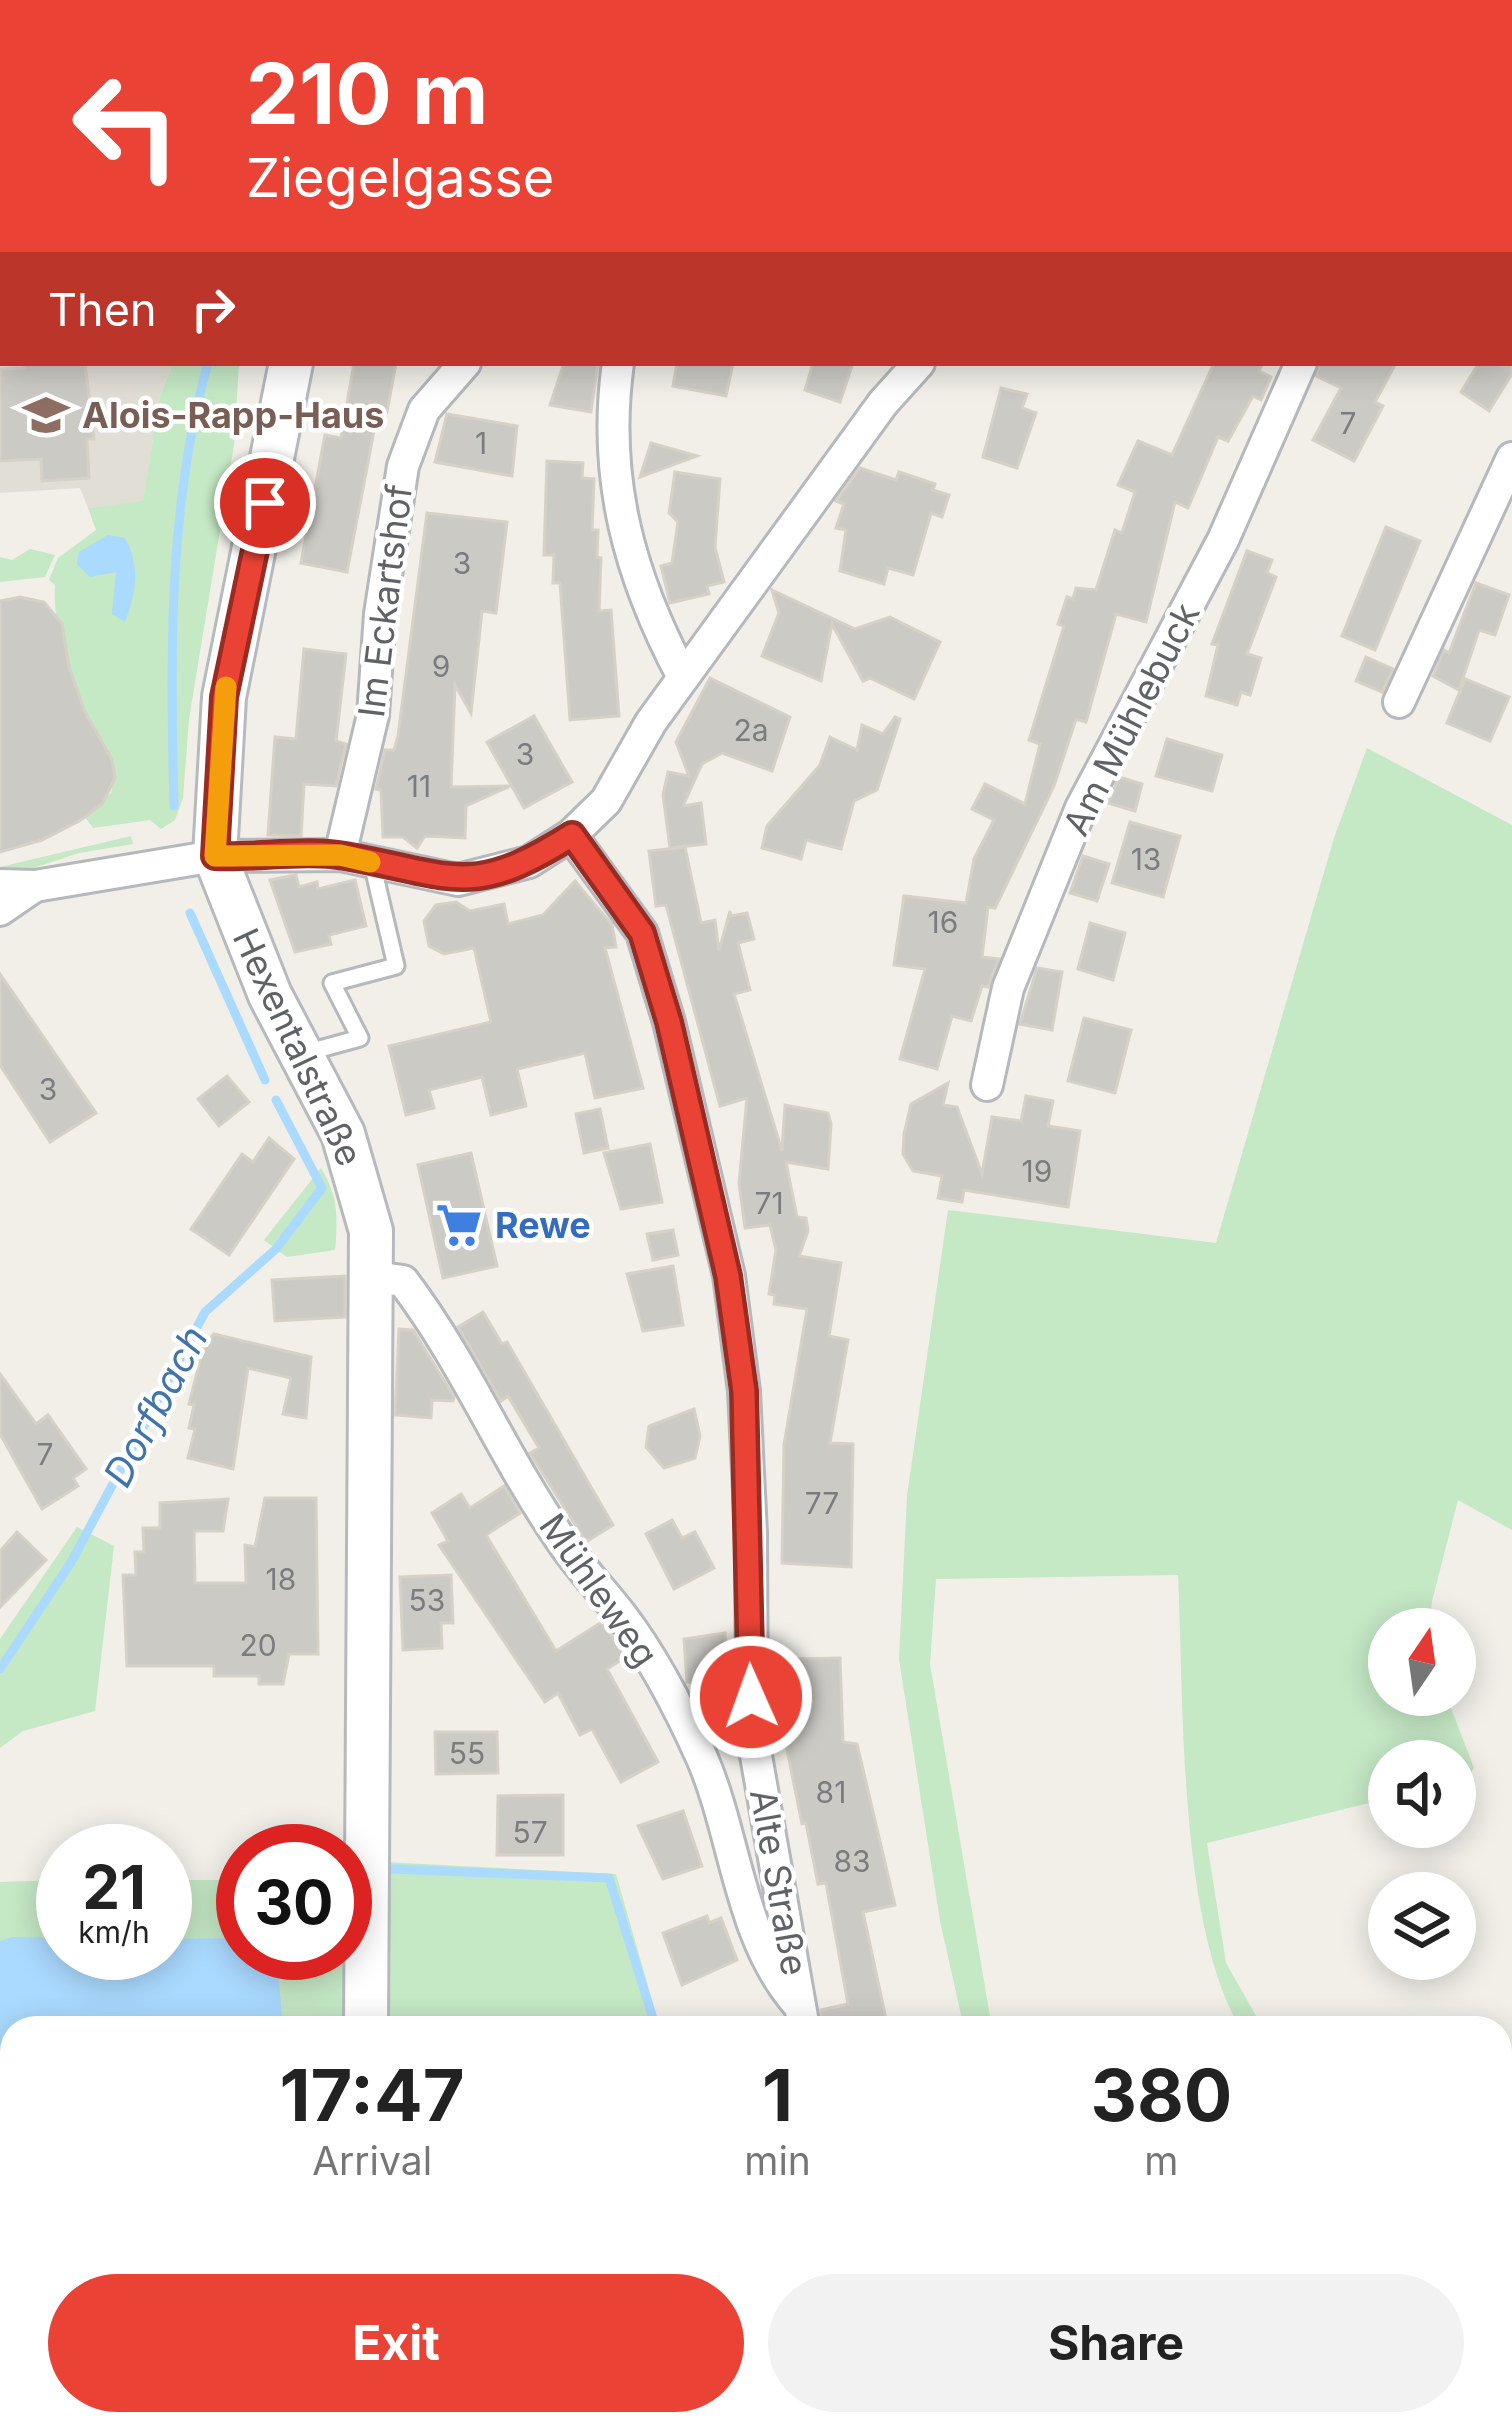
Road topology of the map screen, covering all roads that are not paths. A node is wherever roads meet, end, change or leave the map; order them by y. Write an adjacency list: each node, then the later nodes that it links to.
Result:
1 (290, 366): 11 (main road, Hexentalstraße)
2 (462, 366): 10 (street, Im Eckartshof)
3 (618, 366): 7 (street)
4 (917, 366): 7 (street)
5 (1300, 366): 17 (street, Am Mühlebuck)
6 (1512, 458): 8 (street)
7 (683, 677): 9 (street)
8 (1399, 702)
9 (572, 835): 12 (street); 21 (street, Alte Straße)
10 (340, 855): 11 (street); 12 (street)
11 (215, 856): 14 (street); 16 (main road, Hexentalstraße)
12 (372, 863): 16 (lane)
13 (0, 885): 14 (street)
14 (35, 886): 15 (street)
15 (0, 910)
16 (304, 1053): 18 (main road, Hexentalstraße)
17 (987, 1085)
18 (374, 1277): 19 (main road, Hexentalstraße); 20 (street, Mühleweg)
19 (366, 2016)
20 (801, 2016)
21 (802, 2016)

